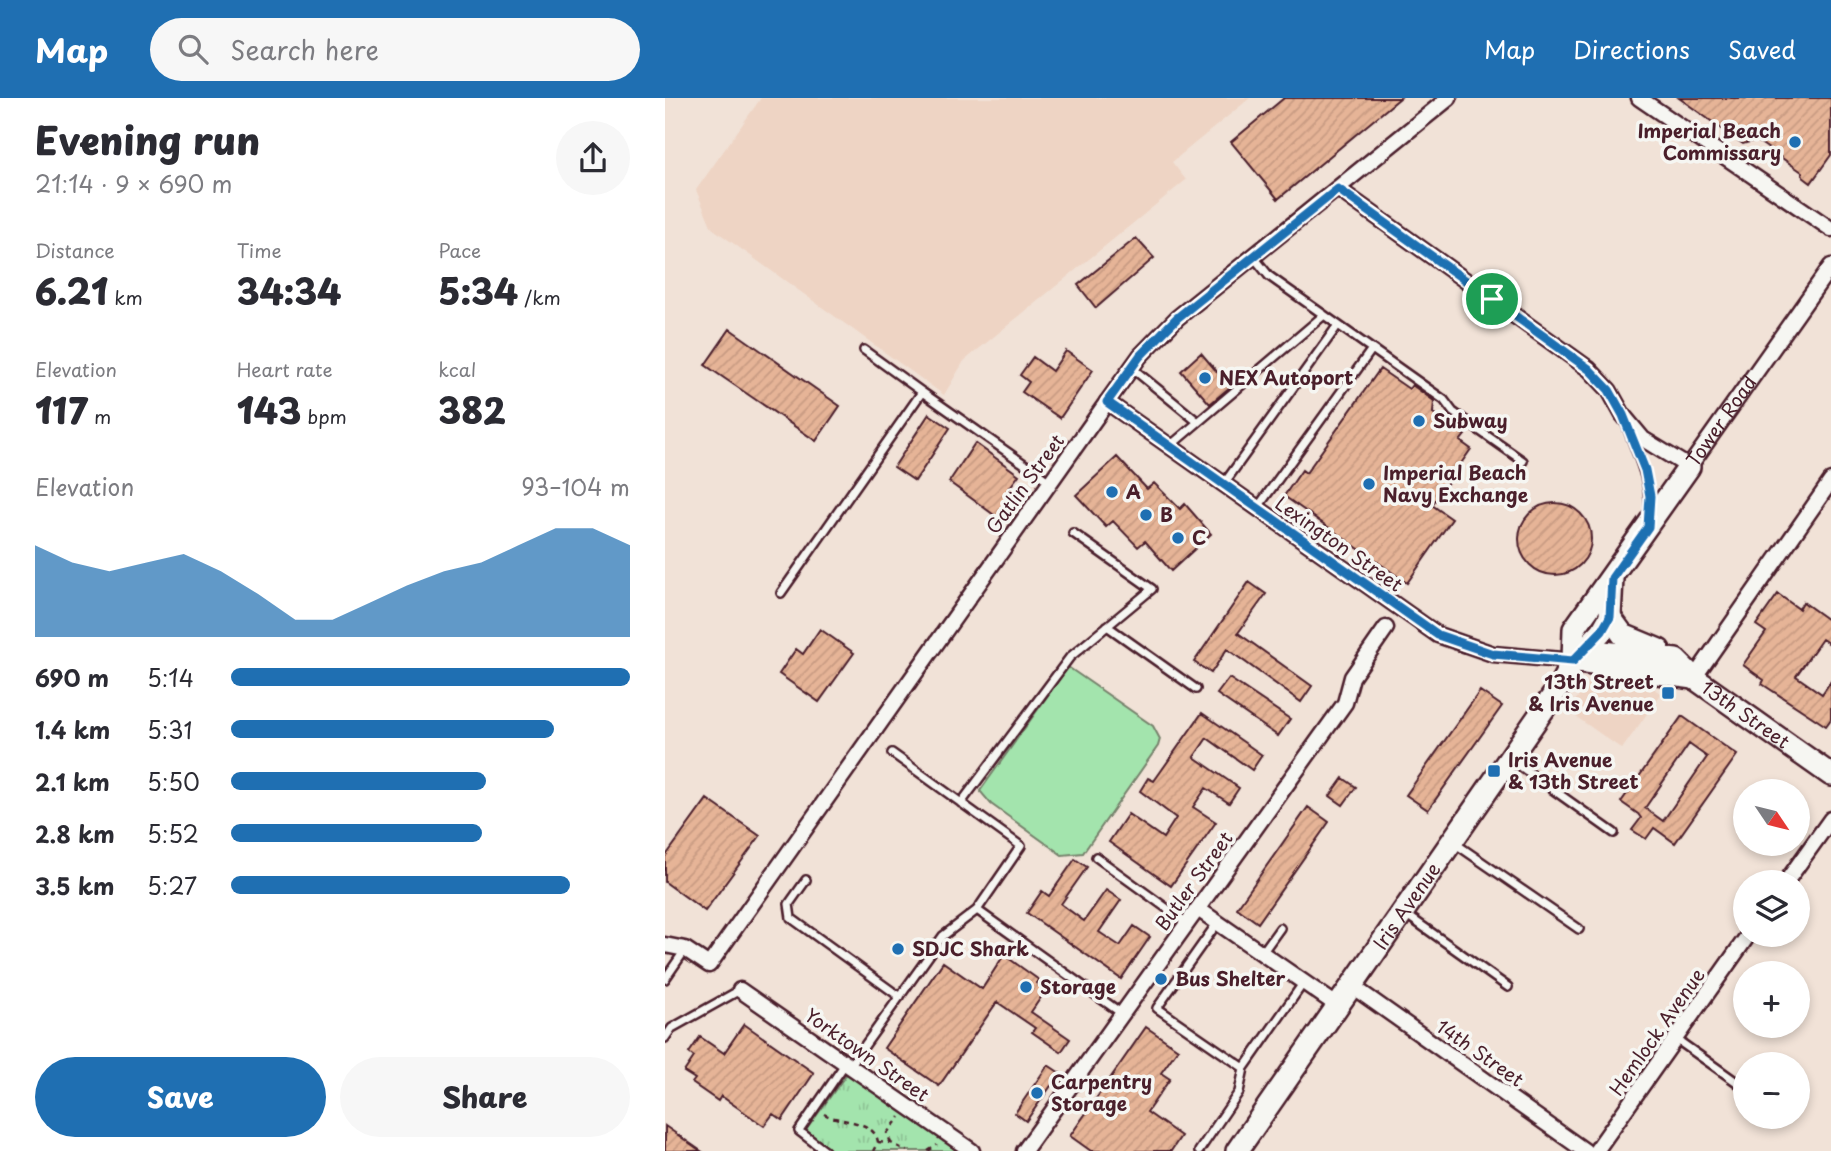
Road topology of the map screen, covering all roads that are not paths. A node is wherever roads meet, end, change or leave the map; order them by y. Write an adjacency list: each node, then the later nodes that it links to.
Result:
1 (1449, 98): 3 (street, Gatlin Street)
2 (1639, 98): 4 (street)
3 (1338, 189): 5 (street, Gatlin Street); 14 (street)
4 (1831, 229)
5 (1253, 256): 7 (lane); 11 (street, Gatlin Street)
6 (1831, 266): 18 (street, Tower Road)
7 (1324, 315): 8 (lane); 15 (lane)
8 (1338, 325): 10 (lane); 21 (lane)
9 (864, 349): 12 (lane)
10 (1372, 349): 17 (lane); 22 (lane)
11 (1132, 368): 13 (street, Gatlin Street); 15 (lane)
12 (922, 392): 20 (lane); 25 (lane)
13 (1107, 402): 16 (street, Lexington Street); 20 (street, Gatlin Street)
14 (1623, 415): 18 (street); 23 (lane)
15 (1198, 422): 16 (lane)
16 (1169, 446): 21 (street, Lexington Street)
17 (1523, 461)
18 (1689, 467): 23 (street, Tower Road)
19 (1831, 481): 31 (street)
20 (1049, 482): 52 (street, Gatlin Street)
21 (1223, 485): 22 (street, Lexington Street)
22 (1257, 509): 30 (street, Lexington Street)
23 (1648, 527): 26 (street, Tower Road)
24 (1073, 533): 27 (lane)
25 (781, 593)
26 (1604, 608): 29 (street, 13th Street); 30 (street, Tower Road)
27 (1107, 626): 32 (lane); 36 (lane)
28 (1386, 628): 43 (street, Butler Street)
29 (1676, 660): 30 (street); 31 (street, 13th Street)
30 (1573, 661): 31 (street, 13th Street); 34 (street, Iris Avenue)
31 (1694, 678): 35 (street, 13th Street)
32 (1196, 689)
33 (892, 753): 36 (lane)
34 (1510, 758): 38 (lane); 39 (street, Iris Avenue)
35 (1831, 775)
36 (961, 803): 44 (lane)
37 (1831, 819): 41 (street)
38 (1614, 833)
39 (1452, 841): 45 (street, Iris Avenue); 49 (lane)
40 (1096, 857): 47 (lane)
41 (1795, 870)
42 (806, 880): 59 (lane)
43 (1198, 909): 46 (street); 47 (street, Butler Street)
44 (977, 910): 59 (lane); 61 (lane)
45 (1403, 913): 56 (street, Iris Avenue); 57 (lane)
46 (1218, 922): 53 (street); 65 (lane)
47 (1188, 923): 61 (street, Butler Street)
48 (1280, 928): 53 (lane)
49 (1579, 929)
50 (665, 945): 52 (street)
51 (1740, 947): 63 (street, Hemlock Avenue)
52 (685, 949): 54 (lane)
53 (1262, 953): 55 (street)
54 (665, 979)
55 (1304, 981): 60 (street); 65 (lane)
56 (1352, 986): 60 (street, Iris Avenue); 72 (street, 14th Street)
57 (1508, 987)
58 (740, 989): 62 (lane); 64 (street, Yorktown Street)
59 (900, 997): 64 (lane)
60 (1338, 1006): 71 (street, Iris Avenue)
61 (1121, 1013): 69 (street, Butler Street)
62 (665, 1038)
63 (1675, 1038): 66 (lane); 73 (street, Hemlock Avenue)
64 (847, 1066): 67 (lane); 68 (street, Yorktown Street)
65 (1244, 1069): 70 (lane)
66 (1733, 1079)
67 (826, 1151)
68 (972, 1151)
69 (1024, 1151)
70 (1199, 1151)
71 (1237, 1151)
72 (1585, 1151)
73 (1596, 1151)

